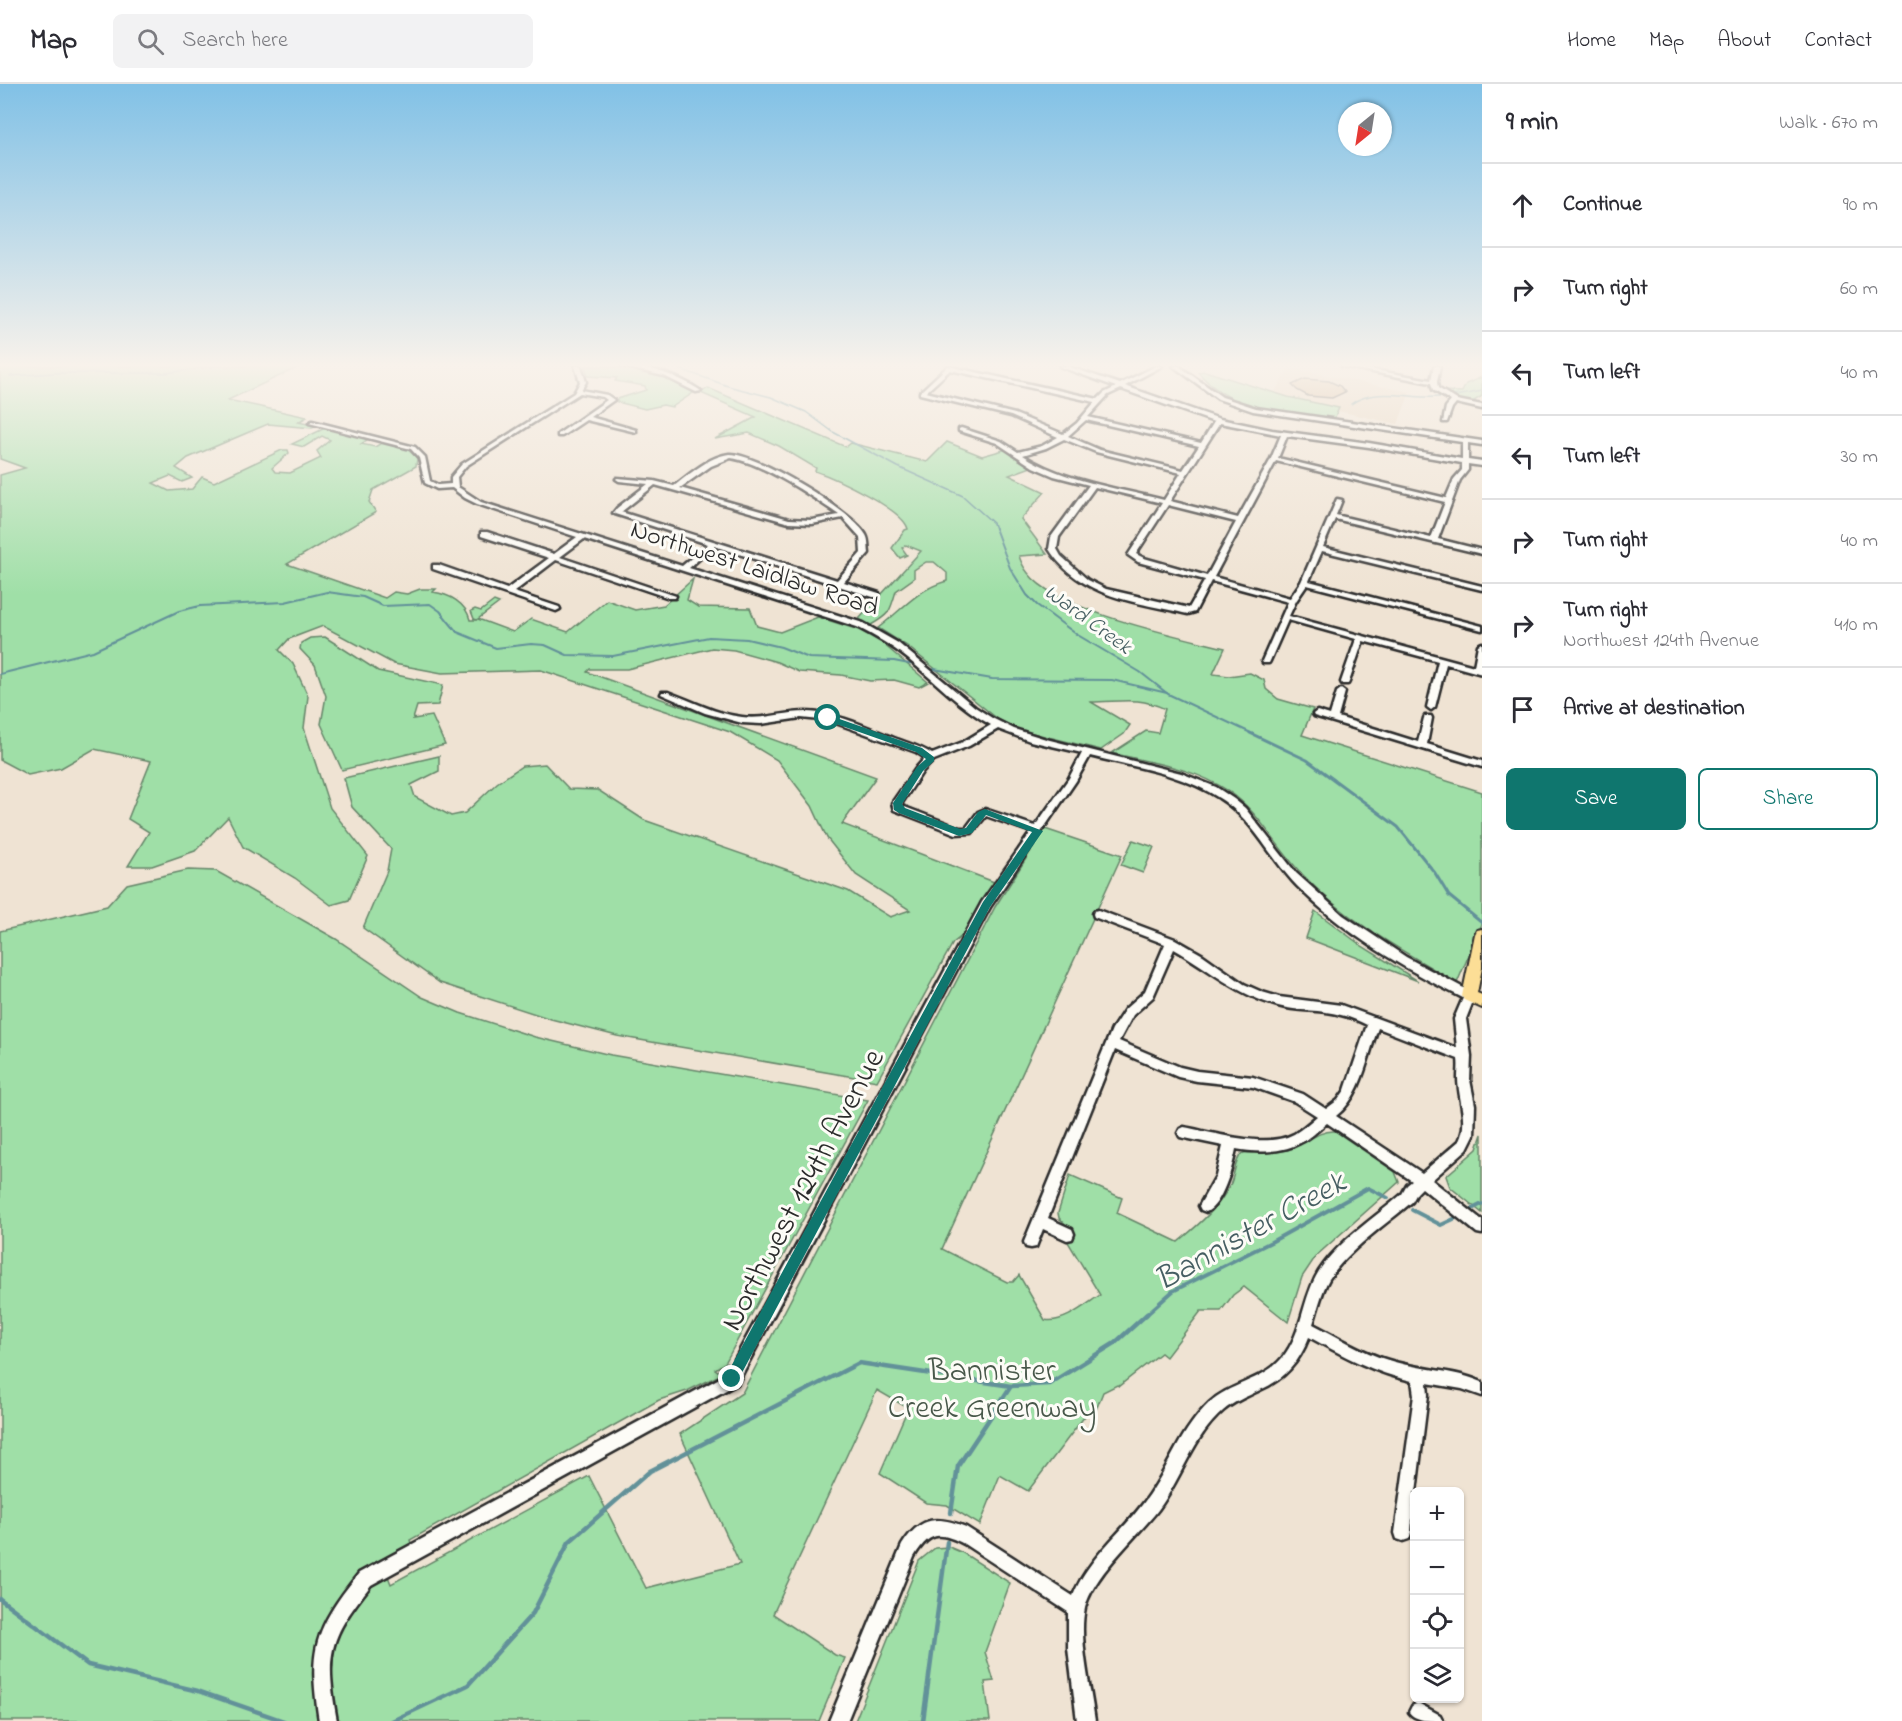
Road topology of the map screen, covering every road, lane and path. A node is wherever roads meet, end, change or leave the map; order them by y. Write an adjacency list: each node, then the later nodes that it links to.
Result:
1 (394, 442): 20 (street)
2 (500, 442): 20 (street)
3 (997, 442): 12 (street)
4 (1052, 442): 12 (street)
5 (1079, 442): 16 (street)
6 (1191, 442): 11 (street)
7 (1204, 442): 11 (street)
8 (1281, 442): 13 (street)
9 (1349, 442): 14 (street)
10 (1465, 442): 14 (street)
11 (1202, 445): 16 (street)
12 (1018, 454): 19 (street)
13 (1274, 459): 23 (street); 27 (street)
14 (1466, 461): 15 (street); 23 (street)
15 (1482, 464)
16 (1184, 472): 24 (street)
17 (619, 479): 18 (street)
18 (654, 483): 21 (street); 31 (street)
19 (1093, 485): 24 (street); 37 (street)
20 (454, 486): 29 (street, Northwest Laidlaw Road)
21 (675, 489): 25 (street); 25 (street)
22 (1339, 500): 26 (street)
23 (1450, 501): 30 (street)
24 (1166, 502): 27 (street); 37 (street)
25 (844, 516): 39 (street)
26 (1332, 516): 30 (street); 32 (street)
27 (1240, 520): 37 (street)
28 (484, 534): 34 (street)
29 (584, 536): 34 (street); 36 (street, Northwest Laidlaw Road)
30 (1434, 540): 33 (street)
31 (712, 544): 36 (street); 39 (street)
32 (1319, 548): 38 (street); 40 (street)
33 (1482, 552)
34 (555, 558): 41 (street); 43 (street)
35 (436, 567): 41 (street)
36 (684, 568): 60 (street, Northwest Laidlaw Road)
37 (1209, 578): 44 (street)
38 (1305, 582): 44 (street); 47 (street)
39 (838, 583): 42 (street)
40 (1482, 588)
41 (508, 592): 45 (street)
42 (876, 595)
43 (672, 596)
44 (1292, 601): 46 (street)
45 (556, 609)
46 (1284, 617): 48 (street); 50 (street)
47 (1482, 628)
48 (1360, 638): 51 (street); 53 (street)
49 (1482, 645): 52 (street)
50 (1266, 661)
51 (1442, 661): 52 (street); 56 (street)
52 (1480, 671)
53 (1346, 682)
54 (1341, 692): 59 (street)
55 (665, 694): 63 (street)
56 (1431, 706)
57 (1317, 714): 59 (street)
58 (1428, 718): 61 (street)
59 (1333, 719): 61 (street)
60 (998, 725): 62 (street, Northwest Laidlaw Road); 63 (street)
61 (1422, 746): 64 (street)
62 (1087, 752): 65 (street, Northwest 124th Avenue); 69 (street, Northwest Laidlaw Road)
63 (931, 759): 65 (street)
64 (1482, 764)
65 (1038, 831): 88 (street, Northwest 124th Avenue)
66 (1098, 914): 68 (street)
67 (1482, 933): 69 (main road)
68 (1171, 942): 70 (street); 71 (street)
69 (1475, 999): 72 (street)
70 (1374, 1022): 72 (street); 73 (street)
71 (1112, 1043): 73 (street); 78 (street)
72 (1465, 1056): 76 (street)
73 (1329, 1116): 75 (street); 76 (street)
74 (1184, 1133): 75 (street)
75 (1230, 1142): 77 (street)
76 (1422, 1180): 79 (street); 82 (street)
77 (1206, 1206)
78 (1040, 1221): 80 (street); 81 (street)
79 (1482, 1228)
80 (1067, 1234)
81 (1031, 1242)
82 (1307, 1328): 83 (street); 86 (street)
83 (1419, 1375): 84 (street); 85 (street)
84 (1482, 1389)
85 (1404, 1533)
86 (1077, 1608): 89 (street); 90 (street)
87 (1418, 1712): 91 (street)
88 (328, 1721)
89 (838, 1721)
90 (1086, 1721)
91 (1434, 1721)

